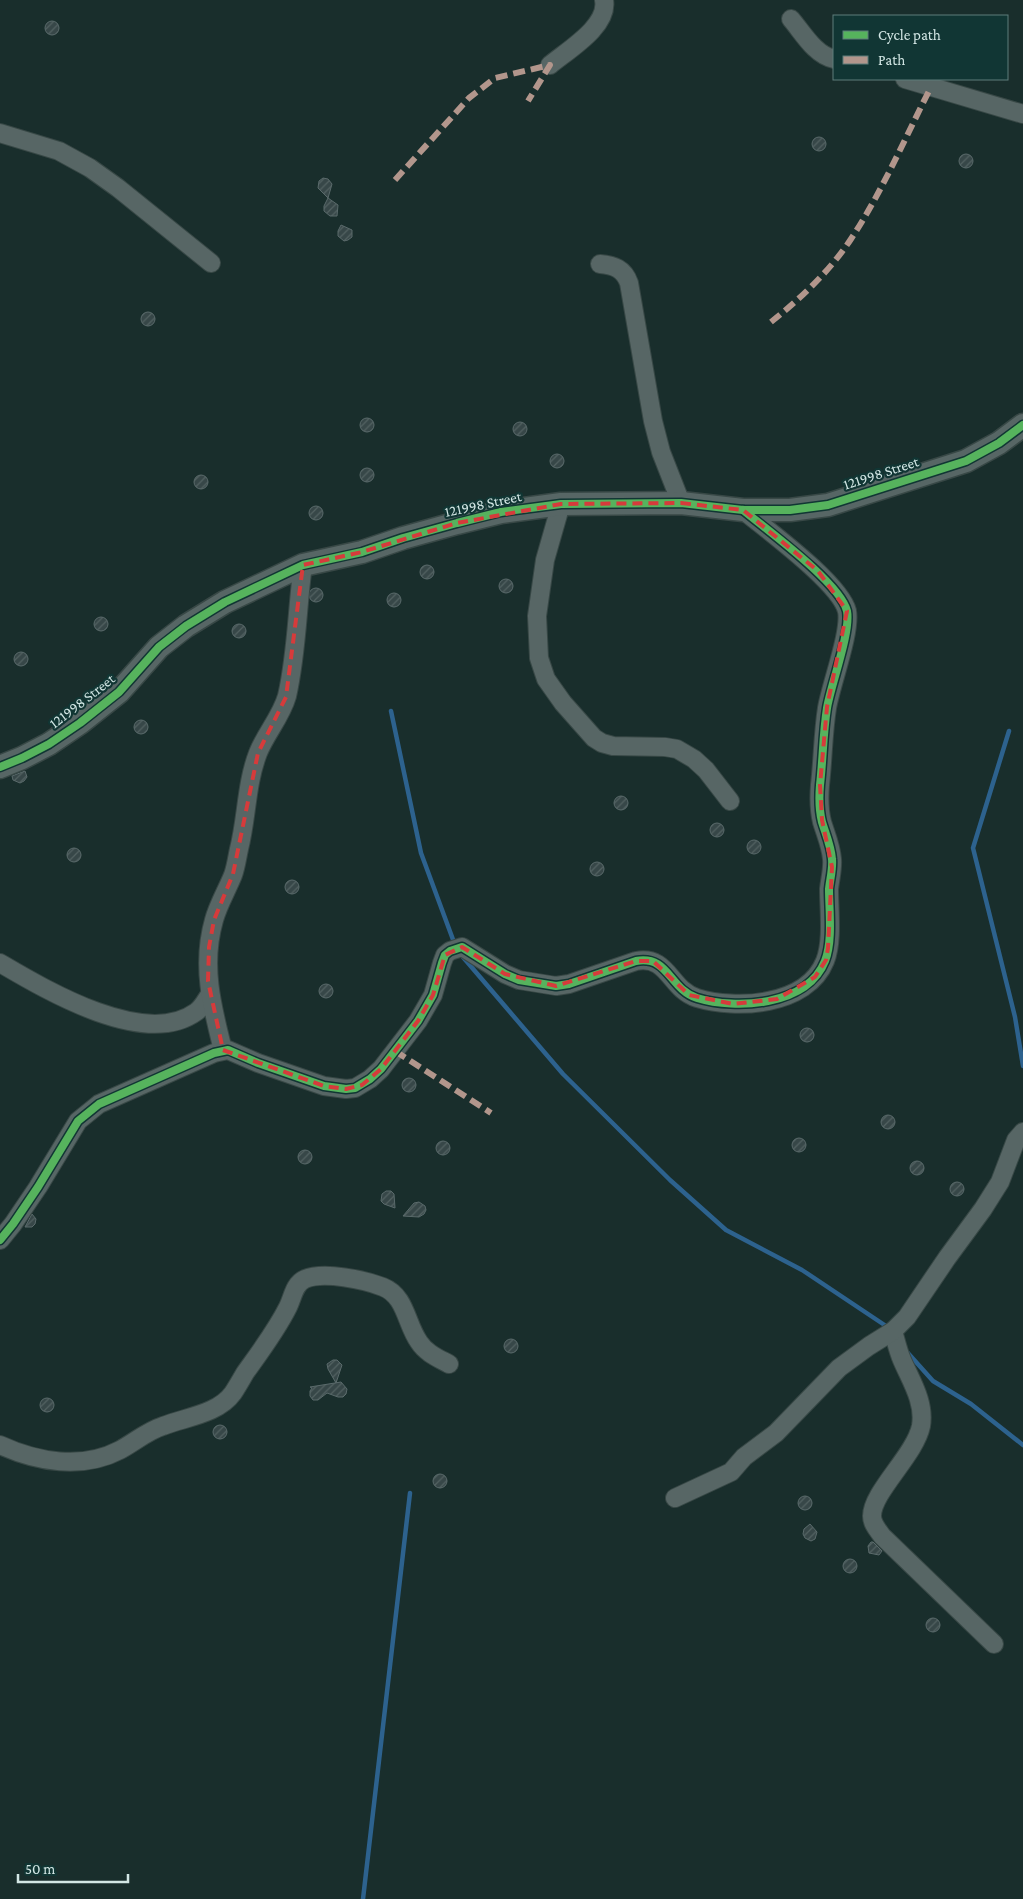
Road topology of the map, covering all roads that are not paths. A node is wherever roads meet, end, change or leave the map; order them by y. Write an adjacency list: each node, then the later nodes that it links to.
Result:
1 (604, 0): 4 (street)
2 (791, 19): 3 (street)
3 (833, 59)
4 (550, 65)
5 (908, 80): 6 (street)
6 (1023, 114)
7 (0, 133): 8 (street)
8 (211, 263)
9 (600, 264): 11 (street)
10 (1023, 424): 13 (street, 121998 Street)
11 (681, 503): 12 (street, 121998 Street); 13 (street, 121998 Street)
12 (561, 504): 14 (street, 121998 Street); 16 (street)
13 (743, 510): 19 (street)
14 (303, 565): 15 (street, 121998 Street); 18 (street)
15 (0, 767)
16 (730, 801)
17 (0, 963): 18 (street)
18 (210, 994): 19 (street)
19 (223, 1050): 21 (street)
20 (1023, 1132): 22 (street)
21 (0, 1240)
22 (893, 1331): 25 (street); 26 (street)
23 (449, 1364): 24 (street)
24 (0, 1445)
25 (675, 1498)
26 (994, 1644)

